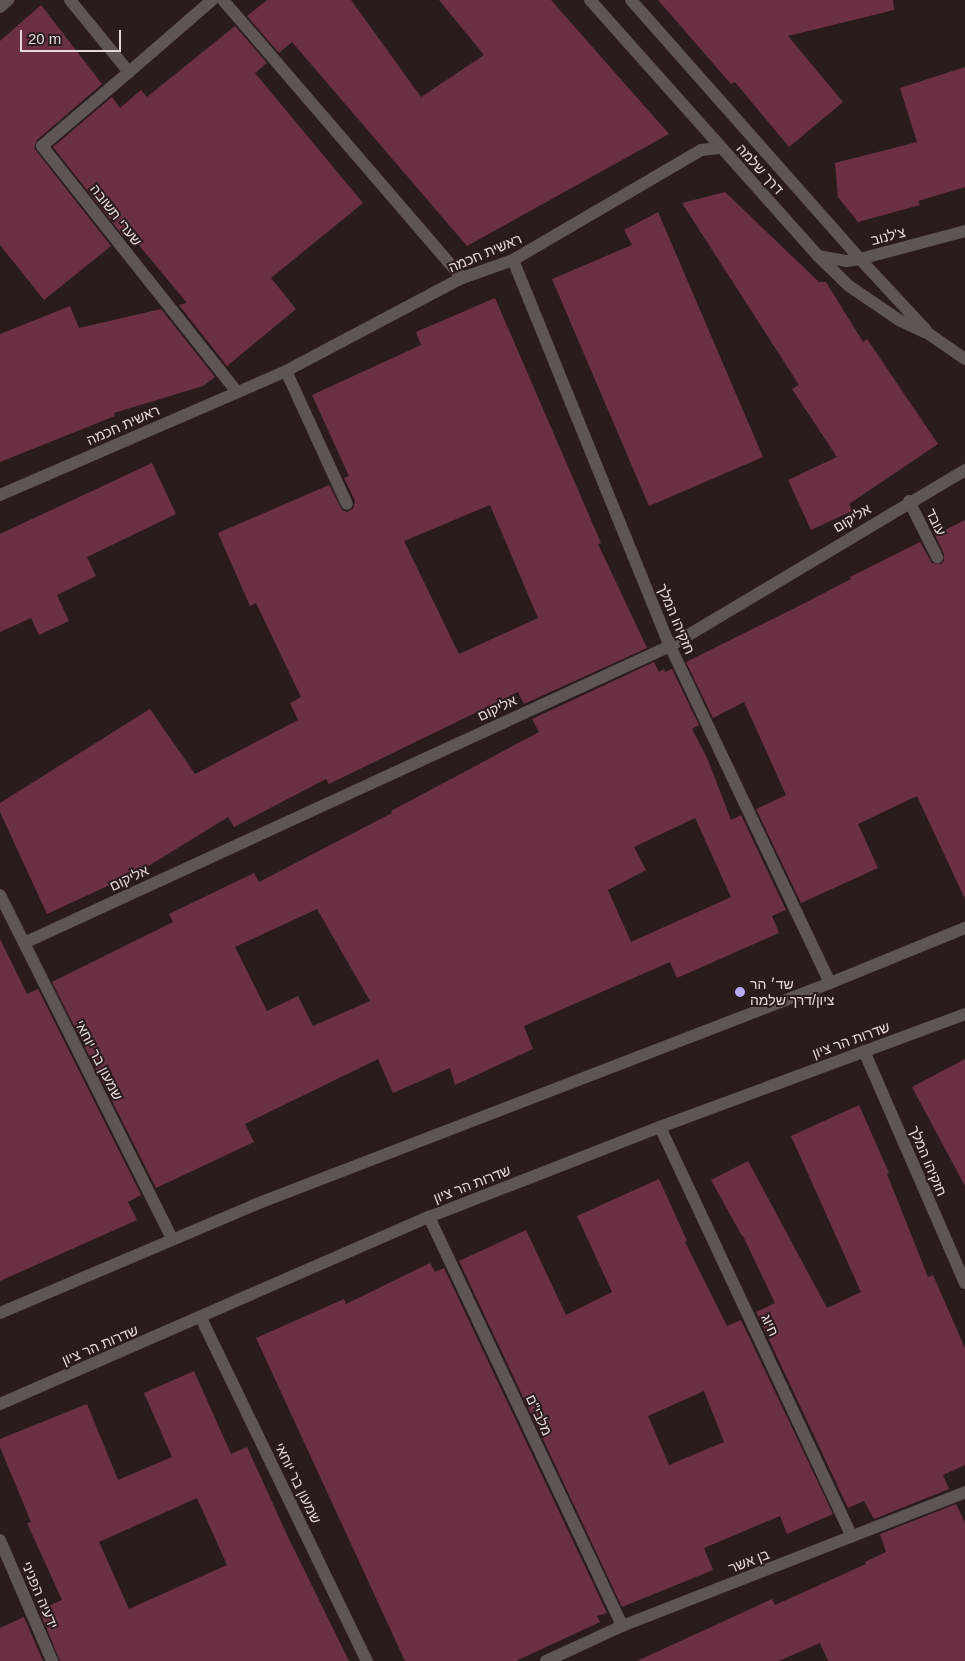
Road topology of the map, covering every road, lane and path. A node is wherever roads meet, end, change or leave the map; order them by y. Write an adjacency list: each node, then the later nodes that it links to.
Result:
1 (8, 0): 7 (street)
2 (70, 0): 8 (street)
3 (212, 0): 8 (street, שערי תשובה)
4 (224, 0): 14 (street)
5 (590, 0): 9 (street, דרך שלמה)
6 (631, 0): 13 (street, דרך שלמה)
7 (0, 7)
8 (129, 72): 18 (street, שערי תשובה)
9 (720, 148): 11 (street, דרך שלמה); 12 (street, ראשית חכמה)
10 (965, 231): 13 (street, צ'לנוב)
11 (818, 256): 13 (street, צ'לנוב); 15 (street, דרך שלמה)
12 (513, 260): 14 (street, ראשית חכמה); 24 (street, חזקיהו המלך)
13 (860, 260): 15 (street, דרך שלמה)
14 (462, 278): 17 (street, ראשית חכמה)
15 (929, 334): 16 (street, דרך שלמה)
16 (965, 359)
17 (286, 371): 18 (street, ראשית חכמה); 22 (street)
18 (237, 392): 20 (street, ראשית חכמה)
19 (965, 470): 21 (street, אליקום)
20 (0, 495)
21 (909, 501): 23 (street, עובד); 24 (street, אליקום)
22 (347, 504)
23 (937, 557)
24 (670, 646): 27 (street, אליקום); 28 (street, חזקיהו המלך)
25 (0, 895): 27 (street, שמעון בר יוחאי)
26 (965, 928): 28 (street)
27 (24, 943): 33 (street, שמעון בר יוחאי)
28 (830, 983): 33 (street)
29 (965, 1014): 30 (street, שדרות הר ציון)
30 (864, 1050): 31 (street, שדרות הר ציון); 34 (street, חזקיהו המלך)
31 (660, 1127): 32 (street, שדרות הר ציון); 39 (street, חיוג)
32 (429, 1217): 36 (street, שדרות הר ציון); 41 (street, מלבי"ם)
33 (172, 1239): 35 (street)
34 (965, 1283)
35 (0, 1313)
36 (201, 1318): 37 (street, שדרות הר ציון); 43 (street, שמעון בר יוחאי)
37 (0, 1404)
38 (965, 1492): 39 (street, בן אשר)
39 (852, 1536): 41 (street, בן אשר)
40 (0, 1540): 42 (street, ידעיה הפניני)
41 (622, 1626): 44 (street, בן אשר)
42 (52, 1661)
43 (367, 1661)
44 (546, 1661)

